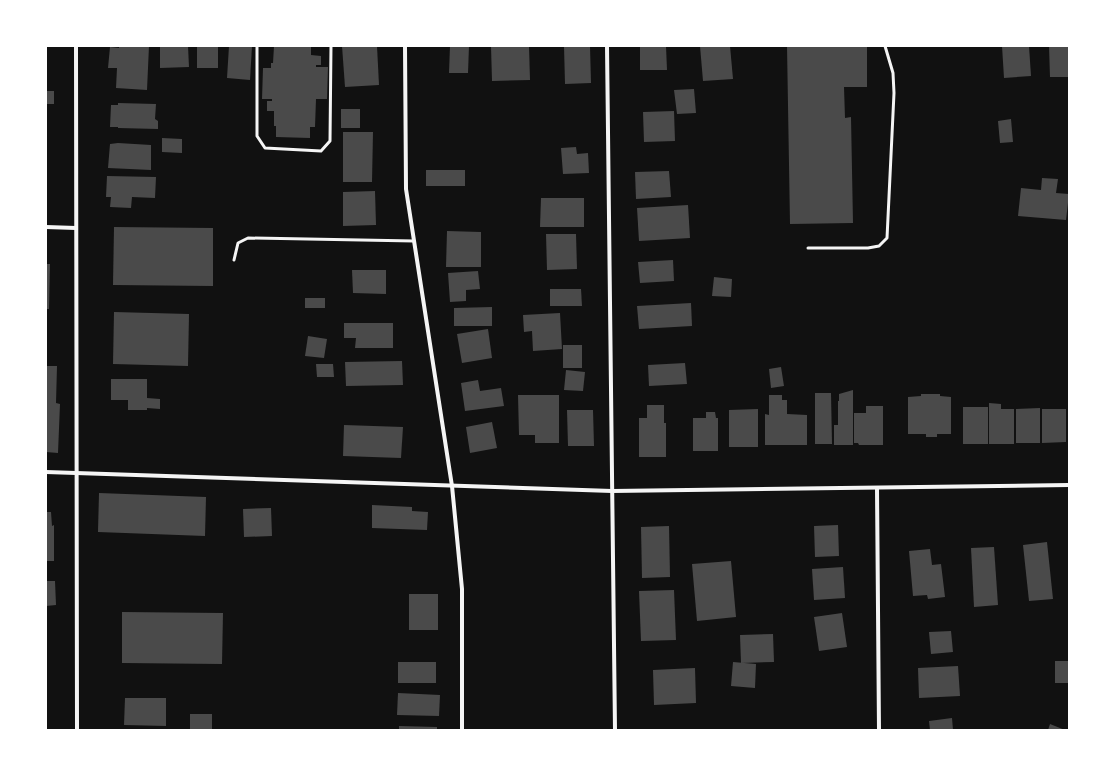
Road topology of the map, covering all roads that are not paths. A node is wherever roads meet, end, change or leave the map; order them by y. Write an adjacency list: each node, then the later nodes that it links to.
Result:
1 (76, 46): 8 (street)
2 (257, 46): 3 (lane)
3 (330, 46)
4 (405, 46): 9 (street)
5 (608, 46): 17 (street)
6 (885, 46): 10 (lane)
7 (46, 227): 8 (street)
8 (76, 228): 13 (street)
9 (414, 241): 11 (lane); 15 (street)
10 (808, 248)
11 (234, 260)
12 (46, 472): 13 (street)
13 (76, 473): 15 (street); 18 (street)
14 (1069, 485): 16 (street)
15 (452, 486): 17 (street); 19 (street)
16 (877, 488): 17 (street); 21 (street)
17 (612, 491): 20 (street)
18 (77, 730)
19 (462, 730)
20 (615, 730)
21 (879, 730)

